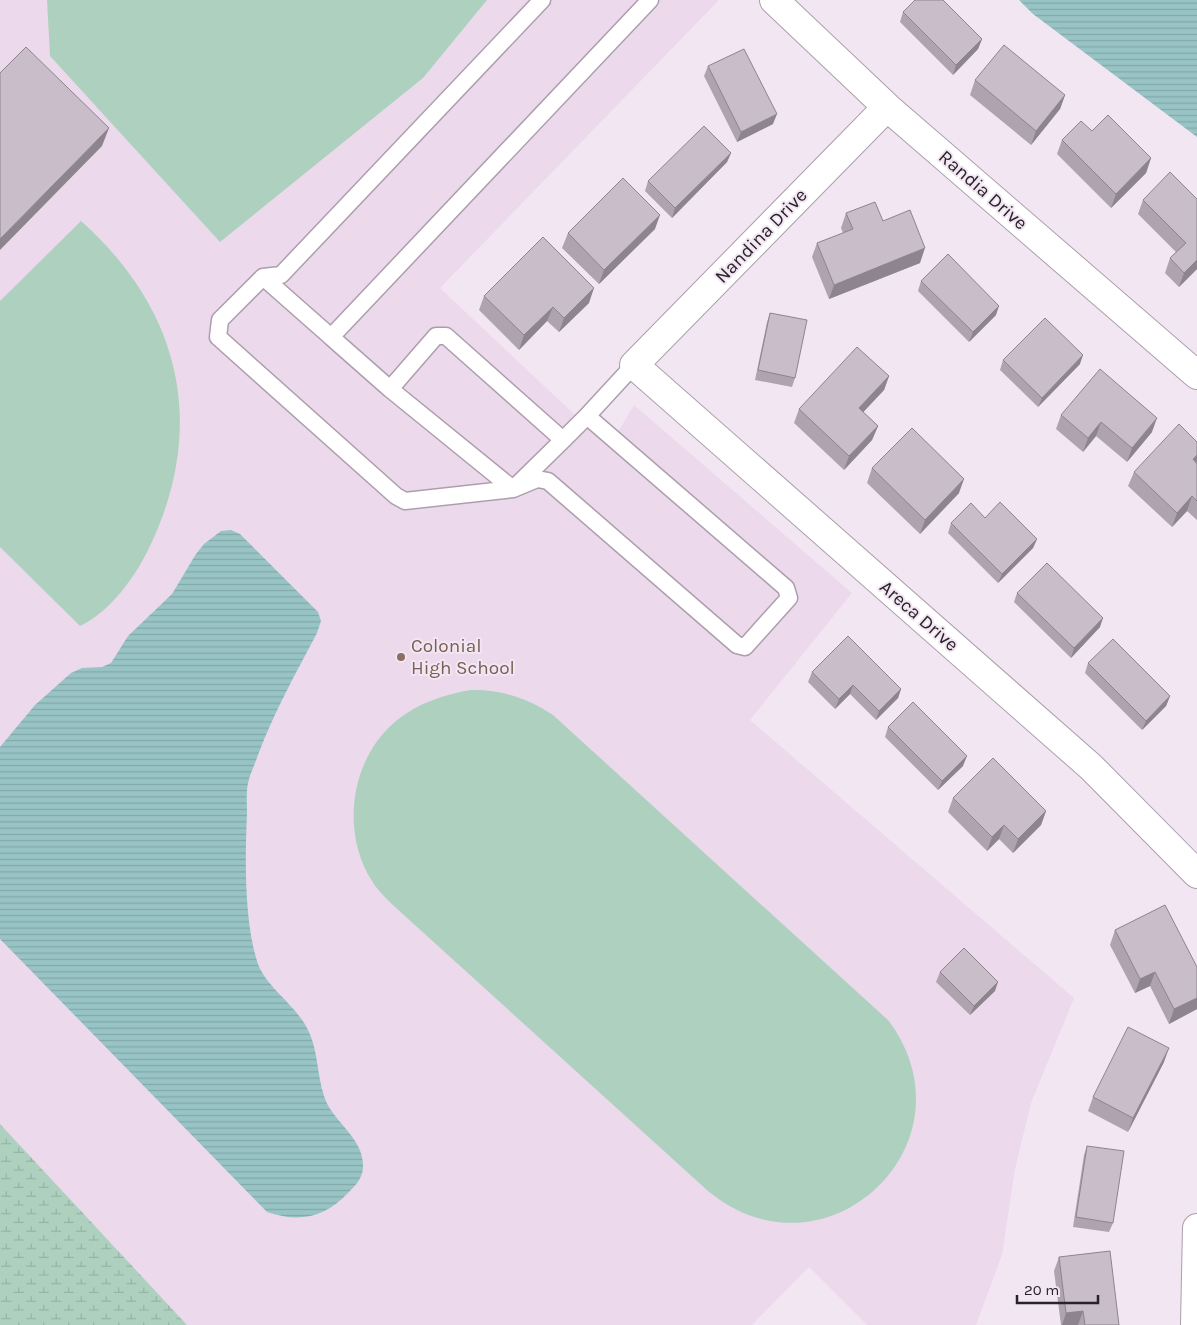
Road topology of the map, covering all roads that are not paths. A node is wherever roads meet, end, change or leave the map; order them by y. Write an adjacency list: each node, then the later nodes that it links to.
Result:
1 (542, 0): 5 (lane)
2 (650, 0): 6 (lane)
3 (774, 0): 4 (street, Randia Drive)
4 (887, 107): 7 (street, Nandina Drive); 8 (street, Randia Drive)
5 (263, 277): 6 (lane); 12 (lane)
6 (331, 337): 9 (lane)
7 (634, 365): 10 (lane); 13 (street, Areca Drive)
8 (1197, 375)
9 (390, 389): 11 (lane); 12 (lane)
10 (587, 416): 11 (lane); 12 (lane)
11 (563, 440): 12 (lane)
12 (513, 489)
13 (1197, 874)
14 (1197, 1228): 15 (street)
15 (1195, 1325)

